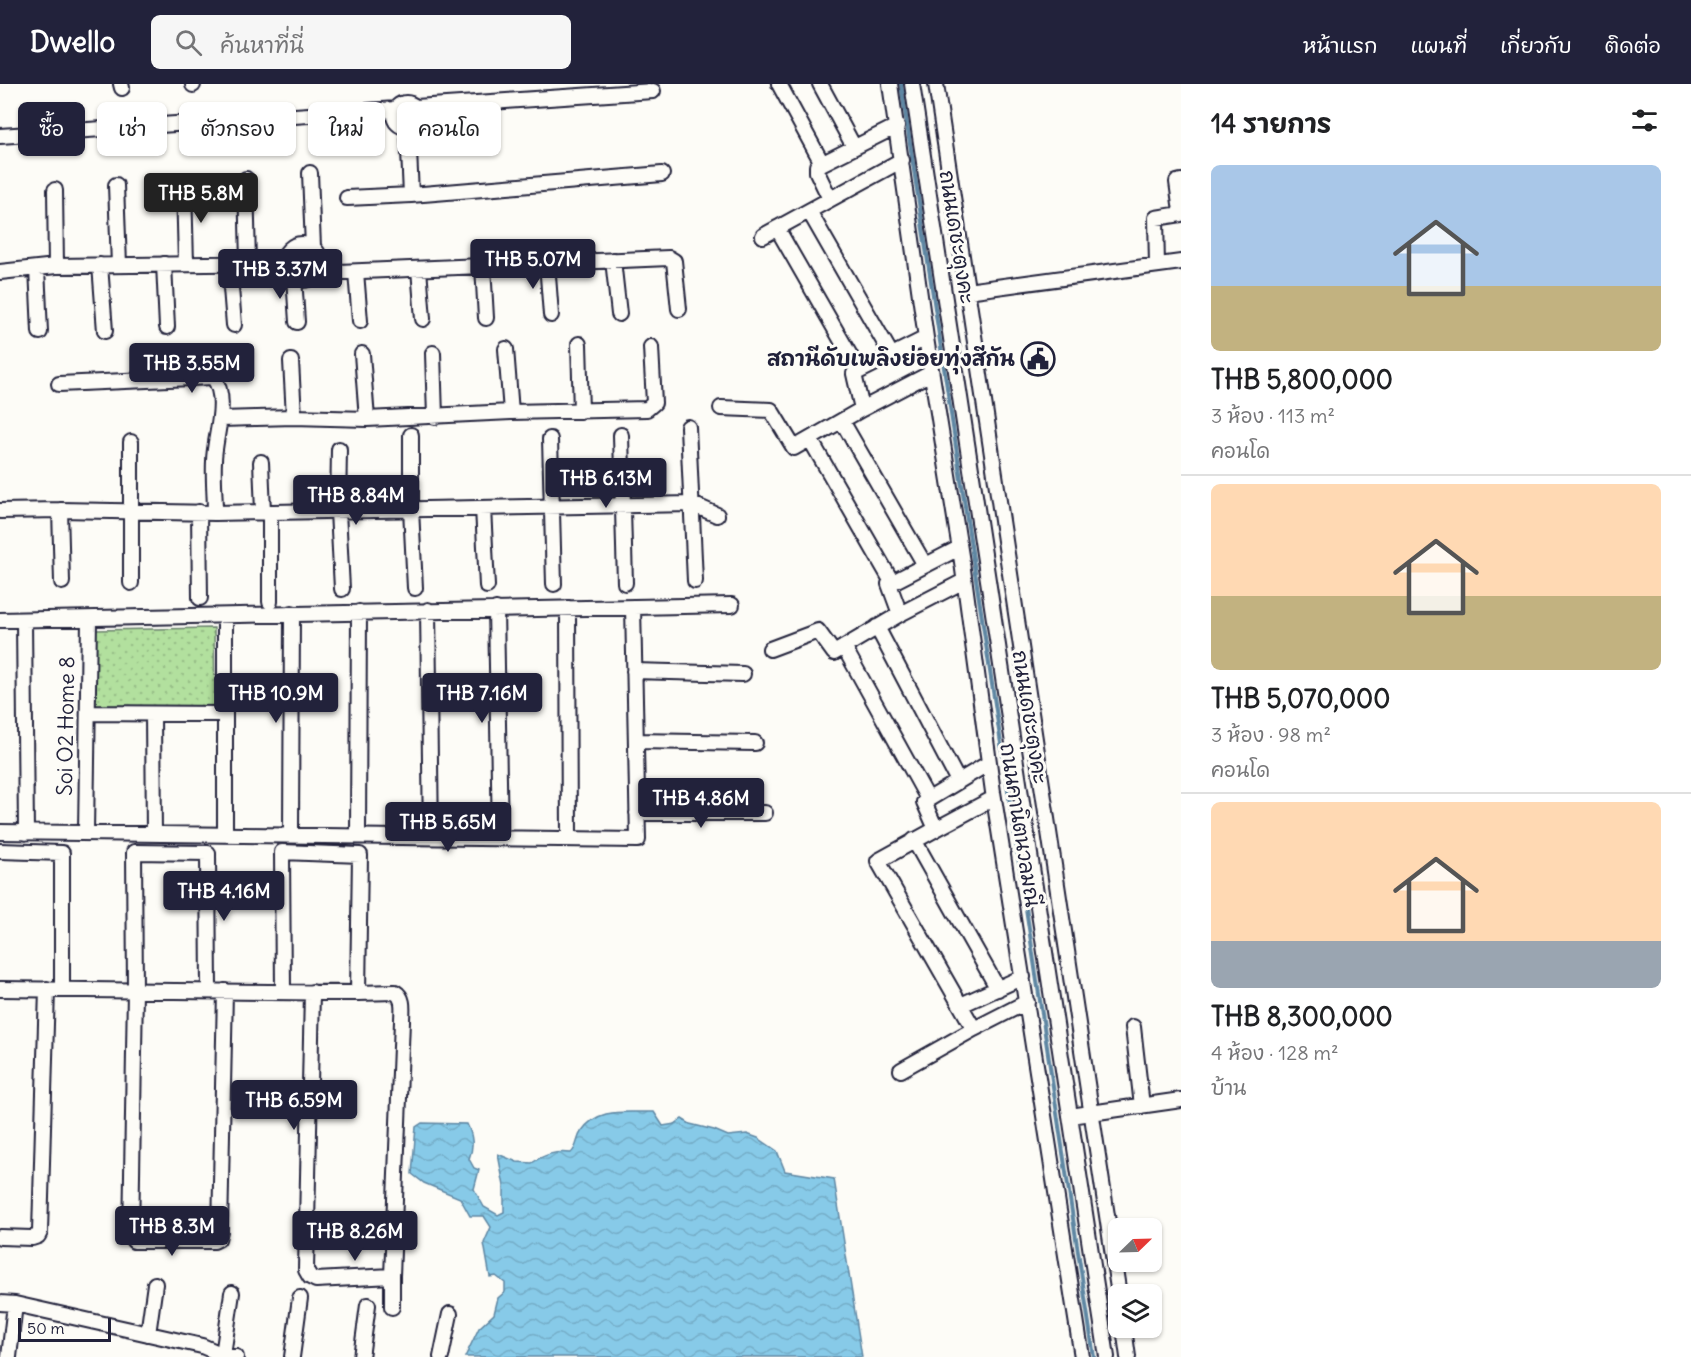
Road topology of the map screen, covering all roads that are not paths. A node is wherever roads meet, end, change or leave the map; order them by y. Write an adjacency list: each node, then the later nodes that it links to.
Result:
1 (779, 84): 15 (street)
2 (820, 84): 12 (street)
3 (890, 84): 10 (street, ถนนคานิตนวลมณี)
4 (912, 84): 10 (street, ถนนเดชะตุงคะ)
5 (936, 84): 50 (street, ถนนเดชะตุงคะ)
6 (653, 92): 7 (street)
7 (501, 102)
8 (396, 109): 9 (street); 11 (street)
9 (397, 123)
10 (907, 133): 12 (street); 14 (street, ถนนคานิตนวลมณี); 113 (street, ถนนเดชะตุงคะ)
11 (0, 136)
12 (854, 147): 15 (street)
13 (409, 156): 23 (street)
14 (902, 160): 25 (street); 62 (street, ถนนคานิตนวลมณี)
15 (822, 163): 25 (street)
16 (310, 173): 30 (street)
17 (662, 174): 23 (street)
18 (246, 179): 34 (street)
19 (1181, 181): 27 (street)
20 (116, 185): 40 (street)
21 (184, 185): 38 (street)
22 (55, 190): 42 (street)
23 (411, 195): 24 (street)
24 (346, 198)
25 (830, 199): 26 (street)
26 (809, 211): 28 (street); 68 (street)
27 (1181, 213): 41 (street)
28 (777, 228): 29 (street); 70 (street)
29 (763, 236)
30 (313, 247): 35 (street); 48 (street)
31 (613, 260): 36 (street); 51 (street); 52 (street)
32 (1181, 262): 41 (street)
33 (229, 263): 34 (street); 38 (street); 58 (street)
34 (248, 263): 35 (street)
35 (285, 263): 49 (street)
36 (547, 263): 43 (street); 53 (street)
37 (164, 264): 38 (street); 40 (street); 59 (street)
38 (186, 264)
39 (100, 265): 40 (street); 42 (street); 60 (street)
40 (119, 265)
41 (1157, 265): 50 (street)
42 (56, 266): 44 (street)
43 (483, 266): 45 (street); 54 (street)
44 (37, 268): 46 (street); 61 (street)
45 (419, 269): 47 (street); 55 (street)
46 (0, 272)
47 (356, 272): 48 (street); 56 (street)
48 (315, 273): 49 (street)
49 (294, 277): 57 (street)
50 (967, 291): 109 (street, ถนนเดชะตุงคะ)
51 (679, 309)
52 (619, 314)
53 (551, 315)
54 (486, 318)
55 (423, 319)
56 (360, 321)
57 (297, 322)
58 (234, 325)
59 (167, 327)
60 (105, 331)
61 (40, 332)
62 (926, 338): 68 (street); 71 (street, ถนนคานิตนวลมณี)
63 (579, 344): 75 (street)
64 (651, 347): 75 (street)
65 (506, 349): 76 (street)
66 (434, 352): 78 (street)
67 (362, 354): 80 (street)
68 (891, 354): 70 (street)
69 (291, 361): 77 (street)
70 (859, 371): 74 (street)
71 (931, 373): 74 (street); 103 (street, ถนนคานิตนวลมณี)
72 (59, 384): 79 (street)
73 (721, 408): 86 (street)
74 (862, 409): 81 (street)
75 (581, 411): 76 (street)
76 (511, 412): 78 (street)
77 (294, 417): 79 (street); 80 (street)
78 (435, 417): 80 (street)
79 (221, 419): 101 (street)
80 (367, 419)
81 (842, 421): 86 (street); 104 (street)
82 (688, 427): 90 (street)
83 (411, 435): 94 (street)
84 (621, 435): 91 (street)
85 (550, 439): 92 (street)
86 (810, 440): 108 (street)
87 (131, 442): 97 (street)
88 (339, 449): 98 (street)
89 (261, 462): 100 (street)
90 (692, 504): 91 (street); 102 (street); 105 (street)
91 (621, 505): 92 (street); 111 (street)
92 (550, 506): 93 (street); 112 (street)
93 (483, 508): 94 (street); 114 (street)
94 (411, 509): 98 (street); 115 (street)
95 (60, 510): 96 (street); 97 (street); 107 (street)
96 (0, 511)
97 (132, 511): 99 (street); 110 (street)
98 (338, 511): 100 (street); 116 (street)
99 (199, 512): 101 (street); 117 (street)
100 (267, 512): 101 (street); 118 (street)
101 (215, 513)
102 (717, 515)
103 (959, 548): 104 (street); 106 (street, ถนนคานิตนวลมณี)
104 (925, 565): 108 (street)
105 (695, 581)
106 (964, 581): 126 (street); 141 (street, ถนนคานิตนวลมณี)
107 (62, 582)
108 (892, 582): 126 (street)
109 (1011, 582): 113 (street); 178 (street, ถนนเดชะตุงคะ)
110 (132, 583)
111 (625, 583)
112 (554, 584)
113 (989, 585): 171 (street, ถนนเดชะตุงคะ)
114 (487, 586)
115 (415, 588)
116 (342, 589)
117 (200, 598)
118 (270, 602)
119 (732, 605): 120 (street)
120 (633, 607): 121 (street); 134 (street)
121 (568, 608): 122 (street); 157 (street)
122 (496, 609): 123 (street); 156 (street)
123 (428, 610): 124 (street); 155 (street)
124 (359, 612): 125 (street); 154 (street)
125 (292, 613): 127 (street); 153 (street)
126 (900, 614): 131 (street)
127 (225, 616): 128 (street); 138 (street)
128 (88, 619): 130 (street); 136 (street, Soi O2 Home 8)
129 (0, 620): 130 (street)
130 (24, 620): 149 (street)
131 (877, 627): 132 (street); 142 (street)
132 (844, 647): 133 (street); 144 (street)
133 (770, 649)
134 (634, 671): 135 (street); 139 (street)
135 (743, 674)
136 (88, 713): 137 (street); 150 (street, Soi O2 Home 8)
137 (153, 714): 138 (street); 151 (street)
138 (224, 714): 152 (street)
139 (636, 741): 140 (street); 145 (street)
140 (755, 743)
141 (989, 763): 142 (street); 143 (street, ถนนคานิตนวลมณี)
142 (958, 781): 144 (street)
143 (994, 798): 147 (street); 160 (street, ถนนคานิตนวลมณี)
144 (928, 799): 147 (street)
145 (637, 813): 146 (street); 157 (street)
146 (765, 813)
147 (936, 829): 158 (street)
148 (0, 832): 149 (street)
149 (26, 833): 150 (street)
150 (86, 833): 151 (street)
151 (154, 834): 152 (street)
152 (225, 834): 153 (street)
153 (291, 835): 154 (street)
154 (358, 836): 155 (street)
155 (431, 837): 156 (street)
156 (500, 838): 157 (street)
157 (569, 839)
158 (914, 840): 163 (street); 172 (street)
159 (0, 851): 164 (street)
160 (1023, 977): 163 (street); 171 (street, ถนนคานิตนวลมณี)
161 (0, 989): 162 (street)
162 (47, 989): 164 (street); 180 (street)
163 (998, 989): 172 (street)
164 (62, 990): 165 (street)
165 (135, 990): 166 (street); 166 (street); 167 (street)
166 (209, 991): 167 (street)
167 (225, 991): 168 (street)
168 (283, 992): 169 (street); 170 (street)
169 (312, 992): 170 (street); 181 (street)
170 (358, 993): 181 (street)
171 (1036, 993): 174 (street); 179 (street, ถนนเดชะตุงคะ); 199 (street, ถนนคานิตนวลมณี)
172 (961, 1005): 174 (street)
173 (1132, 1027): 177 (street)
174 (974, 1029): 175 (street)
175 (901, 1070)
176 (1181, 1100): 177 (street)
177 (1142, 1106): 178 (street)
178 (1091, 1113): 179 (street); 183 (street, ถนนเดชะตุงคะ)
179 (1070, 1116): 200 (street, ถนนเดชะตุงคะ)
180 (0, 1237)
181 (392, 1276): 189 (street)
182 (156, 1284): 191 (street)
183 (1117, 1284)
184 (232, 1293): 194 (street)
185 (300, 1298): 196 (street)
186 (0, 1303): 187 (street)
187 (15, 1304): 191 (street); 195 (street)
188 (368, 1305): 197 (street)
189 (392, 1307)
190 (450, 1314): 198 (street)
191 (148, 1334): 193 (street)
192 (1125, 1338): 201 (street)
193 (202, 1352): 194 (street)
194 (229, 1356)
195 (9, 1357)
196 (292, 1357)
197 (361, 1357)
198 (441, 1357)
199 (1082, 1357)
200 (1107, 1357)
201 (1128, 1357)

